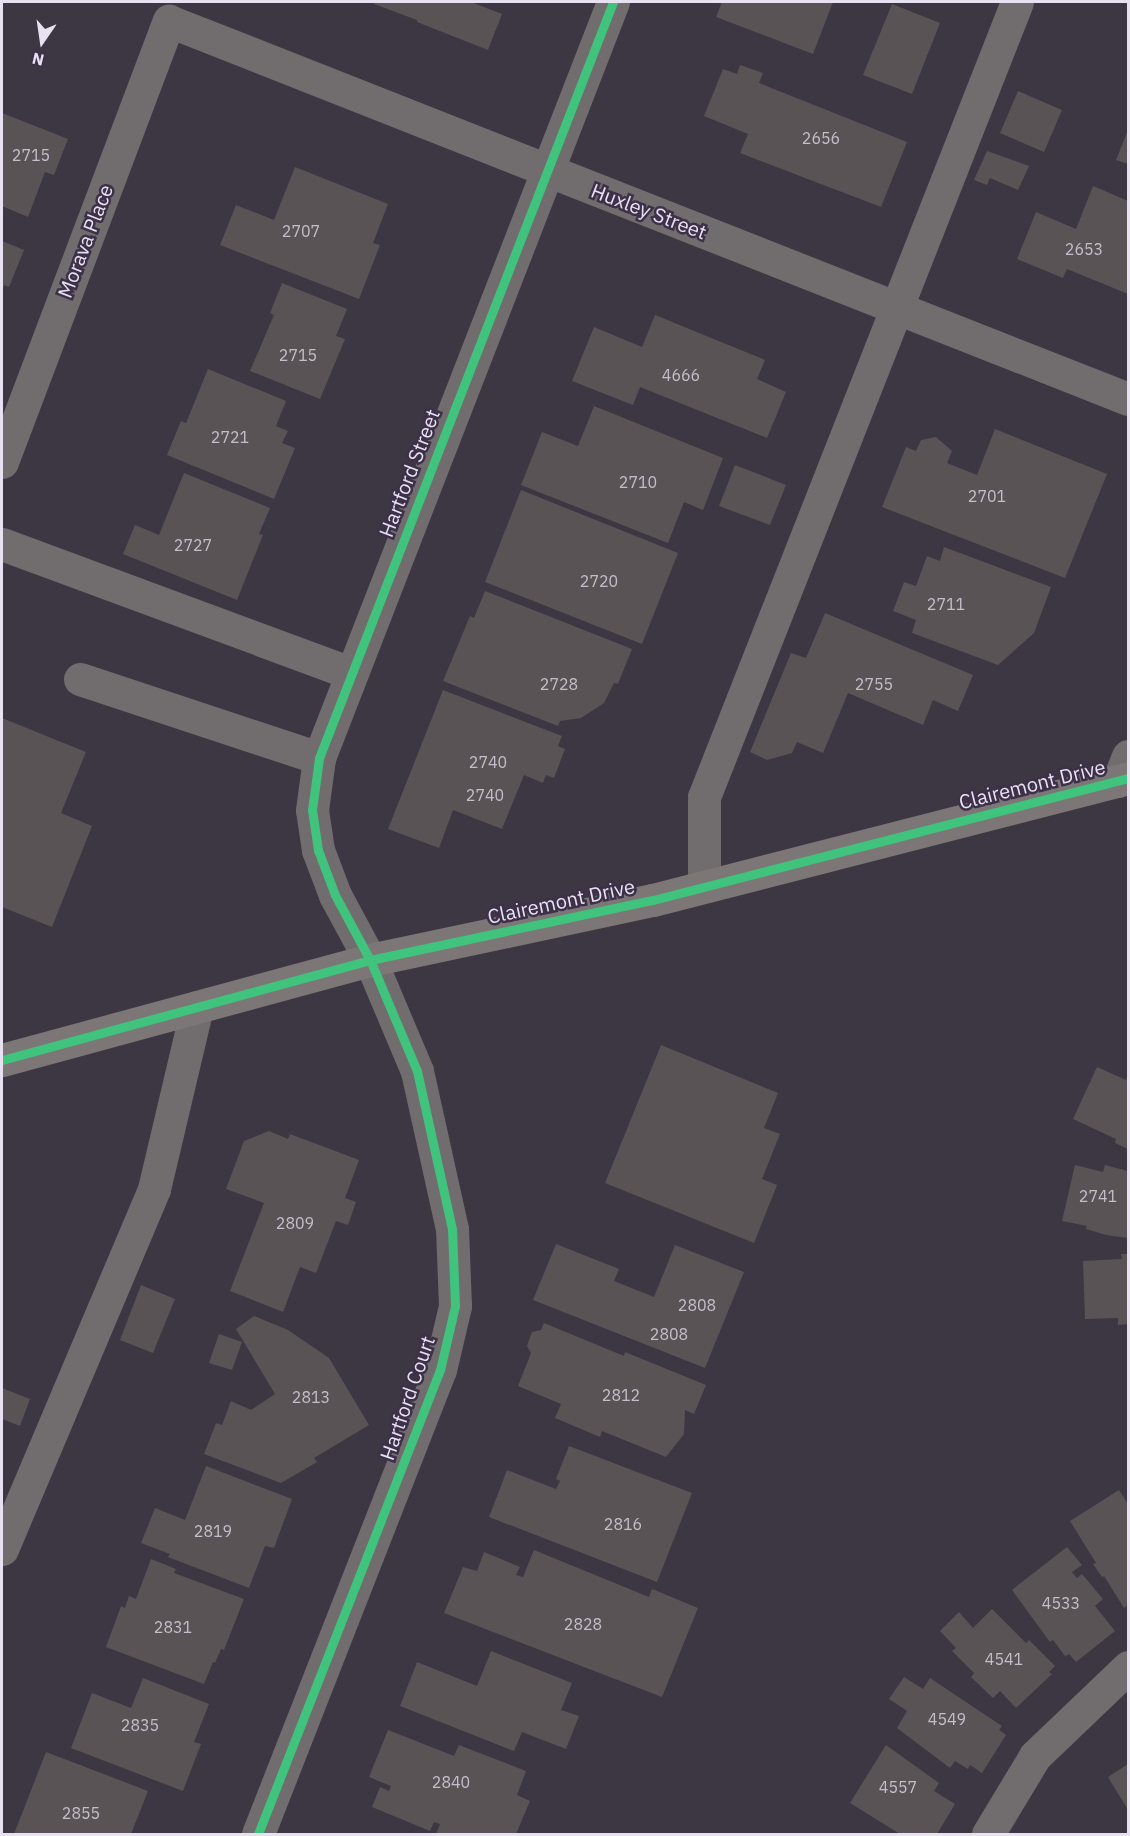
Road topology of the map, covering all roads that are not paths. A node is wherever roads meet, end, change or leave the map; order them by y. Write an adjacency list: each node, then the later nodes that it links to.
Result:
1 (613, 2): 4 (street, Hartford Street)
2 (1017, 2): 5 (street)
3 (169, 21): 4 (street, Huxley Street); 7 (street, Morava Place)
4 (547, 171): 5 (street, Huxley Street); 9 (street, Hartford Street)
5 (898, 309): 6 (street, Huxley Street); 13 (street)
6 (1128, 399)
7 (2, 462)
8 (2, 544): 9 (street)
9 (350, 673): 11 (street, Hartford Street)
10 (80, 679): 11 (street)
11 (319, 758): 14 (street, Hartford Street)
12 (1125, 772): 13 (main road, Clairemont Drive)
13 (704, 886): 14 (main road, Clairemont Drive)
14 (370, 960): 15 (main road, Clairemont Drive); 19 (street, Hartford Court)
15 (197, 1007): 16 (main road, Clairemont Drive); 17 (street)
16 (2, 1060)
17 (2, 1549)
18 (1128, 1667): 20 (street)
19 (258, 1834)
20 (988, 1834)

